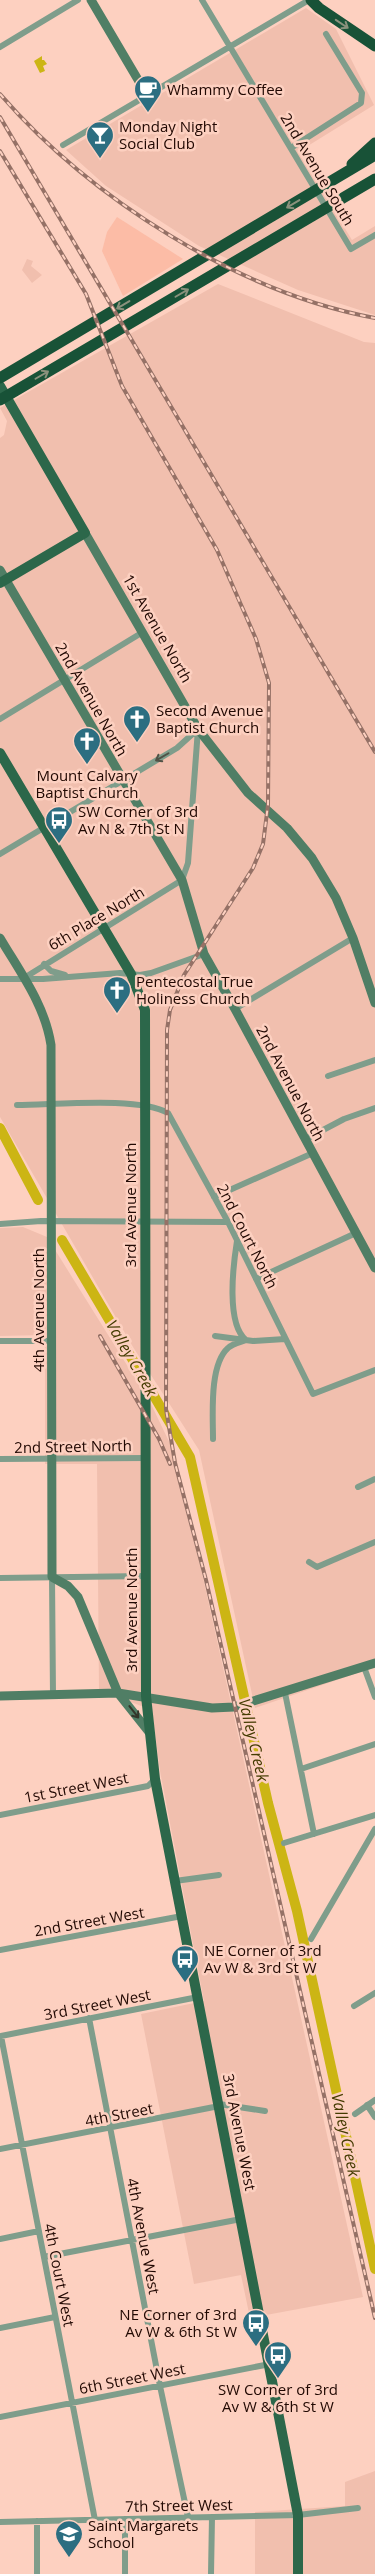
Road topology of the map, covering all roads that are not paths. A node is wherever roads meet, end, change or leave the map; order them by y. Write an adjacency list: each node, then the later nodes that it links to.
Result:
1 (78, 0): 6 (street)
2 (91, 0): 9 (street)
3 (202, 0): 8 (street, 2nd Avenue South)
4 (310, 0): 7 (highway, one-way to 7); 8 (street)
5 (326, 34): 12 (street)
6 (0, 46)
7 (375, 46)
8 (230, 47): 9 (street); 12 (street, 2nd Avenue South)
9 (147, 95): 11 (street)
10 (375, 143): 14 (highway)
11 (63, 145)
12 (291, 148): 18 (street, 2nd Avenue South)
13 (375, 156): 14 (highway)
14 (335, 179): 19 (highway, one-way to 19)
15 (375, 179): 17 (highway)
16 (375, 186): 17 (highway)
17 (354, 192): 20 (highway, one-way to 17)
18 (375, 235)
19 (0, 379): 21 (main road, 1st Avenue North)
20 (0, 401)
21 (85, 533): 23 (main road); 24 (street, 1st Avenue North)
22 (0, 570): 23 (street, 2nd Avenue North)
23 (3, 581): 25 (street, 2nd Avenue North)
24 (143, 632): 25 (street); 27 (street, 1st Avenue North)
25 (64, 680): 26 (street); 29 (street, 2nd Avenue North)
26 (0, 719)
27 (198, 729): 29 (street, one-way to 29); 32 (street); 35 (street, 1st Avenue North)
28 (0, 753): 30 (main road, 3rd Avenue North)
29 (124, 780): 30 (street); 32 (street, 2nd Avenue North)
30 (44, 827): 31 (street); 33 (main road, 3rd Avenue North)
31 (0, 854)
32 (182, 880): 33 (street, 6th Place North); 36 (street, 2nd Avenue North)
33 (103, 928): 37 (street, 6th Place North); 38 (main road, 3rd Avenue North)
34 (0, 938): 40 (street, 4th Avenue North)
35 (353, 938): 42 (street, 1st Avenue North); 43 (street)
36 (204, 954): 38 (street); 43 (street, 2nd Avenue North)
37 (44, 964): 39 (street); 40 (street, 6th Place North)
38 (131, 974): 39 (street); 46 (main road, 3rd Avenue North)
39 (74, 976): 40 (street)
40 (24, 978): 41 (street); 48 (street, 4th Avenue North)
41 (0, 979)
42 (375, 1003)
43 (236, 1009): 50 (street, 2nd Avenue North)
44 (375, 1060): 45 (street)
45 (328, 1076)
46 (145, 1104): 48 (street); 52 (street, 2nd Court North); 54 (main road, 3rd Avenue North)
47 (17, 1105): 48 (street)
48 (52, 1105): 53 (street, 4th Avenue North)
49 (375, 1108): 50 (street)
50 (306, 1139): 51 (street, 2nd Avenue North)
51 (313, 1152): 52 (street); 57 (street, 2nd Avenue North)
52 (214, 1197): 55 (street, 2nd Court North)
53 (52, 1221): 54 (street); 56 (street); 66 (street, 4th Avenue North)
54 (145, 1222): 55 (street); 70 (main road, 3rd Avenue North)
55 (228, 1222): 58 (street, 2nd Court North)
56 (0, 1224)
57 (356, 1233): 59 (street, 2nd Avenue North); 61 (street)
58 (237, 1240): 61 (street, 2nd Court North); 64 (street)
59 (371, 1253): 60 (street, 2nd Avenue North)
60 (375, 1268)
61 (256, 1279): 63 (street, 2nd Court North)
62 (215, 1336): 64 (street)
63 (285, 1339): 64 (street); 67 (street, 2nd Court North)
64 (246, 1340): 68 (street)
65 (0, 1341): 66 (street)
66 (51, 1341): 69 (street, 4th Avenue North)
67 (375, 1370)
68 (213, 1439)
69 (51, 1458): 70 (street, 2nd Street North); 71 (street, 2nd Street North); 77 (street, 4th Avenue North)
70 (146, 1458): 76 (main road, 3rd Avenue North)
71 (0, 1459)
72 (375, 1479): 73 (street)
73 (358, 1487)
74 (375, 1542): 75 (street)
75 (309, 1562)
76 (146, 1576): 77 (street); 85 (main road, 3rd Avenue North)
77 (52, 1577): 78 (street); 81 (street); 84 (street, 4th Avenue North)
78 (0, 1578)
79 (375, 1663): 80 (street)
80 (364, 1667): 82 (street); 86 (street)
81 (118, 1693): 84 (street); 85 (street); 87 (street, one-way to 87)
82 (285, 1693): 85 (street); 89 (street)
83 (0, 1696): 84 (street)
84 (53, 1696)
85 (146, 1696): 87 (main road, 3rd Avenue West)
86 (375, 1697)
87 (149, 1732): 90 (main road, 3rd Avenue West)
88 (375, 1744): 89 (street)
89 (301, 1769): 94 (street)
90 (155, 1780): 91 (street, 1st Street West); 97 (main road, 3rd Avenue West)
91 (0, 1815)
92 (375, 1815): 94 (street)
93 (375, 1829): 99 (street)
94 (314, 1834): 95 (street)
95 (284, 1843)
96 (219, 1875): 97 (street)
97 (175, 1881): 98 (main road, 3rd Avenue West)
98 (182, 1916): 100 (street, 2nd Street West); 102 (main road, 3rd Avenue West)
99 (311, 1939)
100 (0, 1950)
101 (375, 1994): 103 (street)
102 (198, 1997): 104 (street, 3rd Street West); 108 (main road, 3rd Avenue West)
103 (354, 2006)
104 (89, 2018): 105 (street, 3rd Street West); 113 (street, 4th Avenue West)
105 (1, 2036): 106 (street, 4th Court West)
106 (2, 2060): 114 (street, 4th Court West)
107 (375, 2100): 109 (street)
108 (219, 2104): 110 (street); 113 (street, 4th Street); 116 (main road, 3rd Avenue West)
109 (367, 2106): 111 (street); 112 (street)
110 (265, 2111)
111 (354, 2114)
112 (375, 2117)
113 (111, 2128): 114 (street, 4th Street); 119 (street, 4th Avenue West)
114 (22, 2145): 115 (street, 4th Street); 117 (street, 4th Court West)
115 (0, 2149)
116 (241, 2218): 119 (street); 123 (main road, 3rd Avenue West)
117 (39, 2231): 118 (street); 120 (street, 4th Court West)
118 (0, 2239)
119 (133, 2240): 120 (street); 124 (street, 4th Avenue West)
120 (44, 2257): 121 (street, 4th Court West)
121 (55, 2317): 122 (street); 125 (street, 4th Court West)
122 (0, 2328)
123 (270, 2364): 124 (street, 6th Street West); 128 (main road, 3rd Avenue West)
124 (160, 2386): 125 (street, 6th Street West); 129 (street, 4th Avenue West)
125 (72, 2403): 126 (street, 6th Street West); 132 (street, 4th Court West)
126 (0, 2417)
127 (358, 2508): 128 (street, 7th Street West)
128 (298, 2515): 130 (street, 7th Street West); 138 (main road, 3rd Avenue West)
129 (188, 2517): 130 (street, 7th Street West); 131 (street, 7th Street West)
130 (212, 2517): 137 (street)
131 (125, 2519): 132 (street, 7th Street West); 136 (street)
132 (95, 2520): 133 (street, 7th Street West)
133 (37, 2521): 134 (street, 7th Street West); 135 (street)
134 (0, 2522)
135 (37, 2574)
136 (125, 2574)
137 (211, 2574)
138 (298, 2574)

